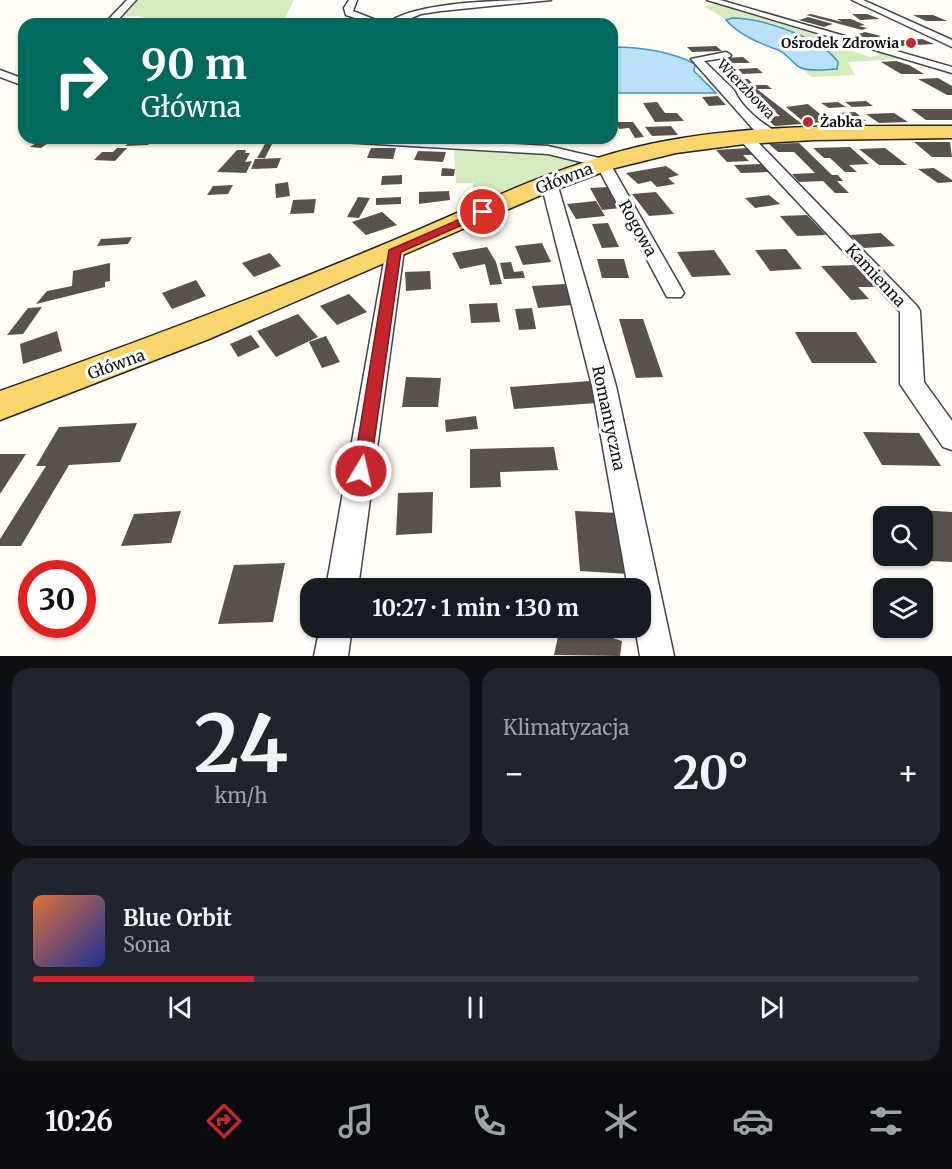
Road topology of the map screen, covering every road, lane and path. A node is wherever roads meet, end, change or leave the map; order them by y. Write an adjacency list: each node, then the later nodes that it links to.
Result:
1 (132, 0): 7 (street)
2 (353, 0): 8 (street)
3 (547, 0): 9 (street)
4 (711, 0): 11 (street)
5 (856, 0): 10 (street)
6 (409, 5): 9 (street)
7 (115, 18)
8 (364, 18)
9 (400, 18)
10 (952, 44)
11 (882, 50): 13 (street); 14 (street)
12 (726, 55): 18 (street, Wierzbowa)
13 (952, 55)
14 (952, 70)
15 (0, 73): 16 (street)
16 (18, 80)
17 (952, 132): 18 (main road, Główna)
18 (772, 135): 19 (main road, Główna)
19 (744, 136): 21 (main road, Główna); 26 (street, Kamienna)
20 (460, 144): 21 (street)
21 (603, 163): 22 (main road, Główna); 24 (street, Rogowa)
22 (549, 183): 23 (main road, Główna); 30 (street, Romantyczna)
23 (395, 250): 25 (main road, Główna); 27 (street)
24 (674, 293)
25 (0, 406)
26 (952, 440)
27 (344, 578)
28 (334, 638): 29 (street)
29 (331, 656)
30 (657, 656)

